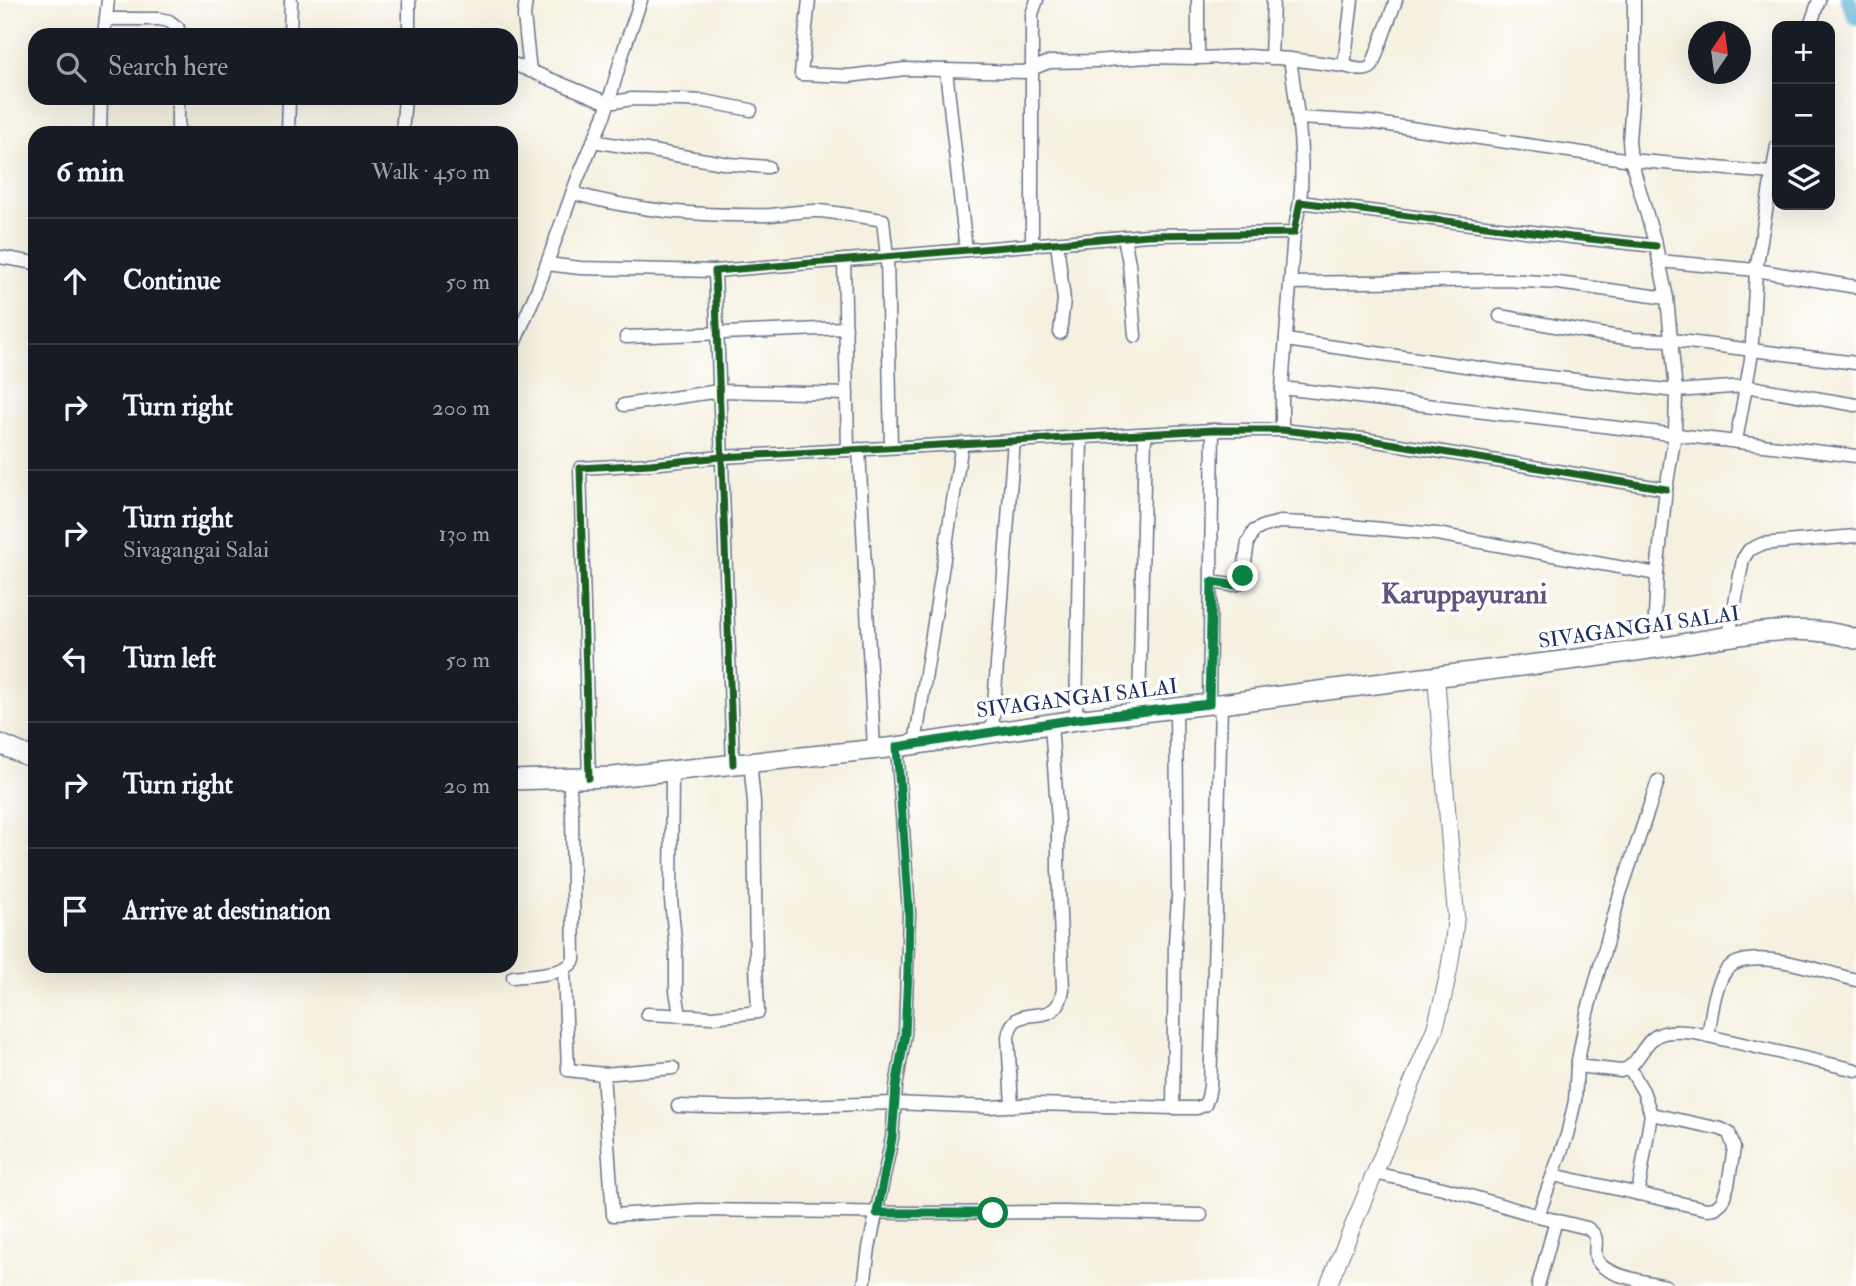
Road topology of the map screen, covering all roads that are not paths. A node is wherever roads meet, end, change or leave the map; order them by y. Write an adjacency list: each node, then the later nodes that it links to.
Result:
1 (108, 0): 14 (street)
2 (291, 0): 18 (street)
3 (409, 0): 19 (street)
4 (526, 0): 27 (street)
5 (641, 0): 28 (street)
6 (809, 0): 26 (street)
7 (1037, 0): 25 (street)
8 (1198, 0): 20 (street)
9 (1273, 0): 21 (street)
10 (1352, 0): 24 (street)
11 (1396, 0): 24 (street)
12 (1634, 0): 40 (street)
13 (1819, 0): 15 (street)
14 (106, 19): 16 (street); 17 (street)
15 (1812, 21)
16 (105, 28)
17 (178, 28)
18 (290, 28)
19 (409, 28)
20 (1198, 58): 21 (street); 25 (street)
21 (1271, 58): 22 (street)
22 (1290, 59): 24 (street); 34 (street)
23 (518, 66): 27 (street)
24 (1344, 66)
25 (1031, 69): 26 (street); 48 (street)
26 (946, 70): 50 (street)
27 (530, 71): 28 (street)
28 (608, 103): 33 (street); 39 (street)
29 (101, 105): 35 (street)
30 (178, 105): 36 (street)
31 (289, 105): 37 (street)
32 (404, 105): 38 (street)
33 (751, 110)
34 (1299, 118): 40 (street); 44 (street)
35 (100, 126)
36 (178, 126)
37 (288, 126)
38 (403, 126)
39 (593, 141): 41 (street); 43 (street)
40 (1631, 160): 42 (street); 49 (street)
41 (768, 167)
42 (1772, 173): 57 (street)
43 (572, 193): 52 (street); 56 (street)
44 (1300, 202): 45 (street); 49 (street)
45 (1294, 233): 46 (street); 59 (street)
46 (1124, 237): 47 (street); 67 (street)
47 (1058, 243): 48 (street); 65 (street)
48 (1032, 245): 50 (street)
49 (1656, 246): 54 (street)
50 (966, 250): 52 (street)
51 (0, 257): 55 (street)
52 (887, 257): 53 (street); 88 (street)
53 (844, 260): 58 (street); 63 (street)
54 (1659, 261): 57 (street); 61 (street)
55 (28, 262)
56 (547, 264): 58 (street); 66 (street)
57 (1756, 270): 60 (street); 71 (street)
58 (715, 271): 64 (street)
59 (1291, 283): 61 (street); 69 (street)
60 (1856, 287)
61 (1667, 298): 70 (street)
62 (1500, 316): 70 (street)
63 (846, 328): 64 (street); 77 (street)
64 (717, 333): 68 (street); 75 (street)
65 (1060, 333)
66 (518, 335)
67 (1135, 336)
68 (626, 337)
69 (1286, 340): 74 (street); 76 (street)
70 (1672, 340): 71 (street); 76 (street)
71 (1751, 349): 72 (street); 73 (street)
72 (1856, 363)
73 (1745, 386): 76 (street); 79 (street); 86 (street)
74 (1282, 388): 81 (street); 83 (street)
75 (719, 391): 77 (street); 78 (street); 91 (street)
76 (1676, 391): 83 (street)
77 (847, 394): 89 (street)
78 (624, 405)
79 (1856, 405)
80 (1213, 430): 81 (street); 82 (street); 95 (street)
81 (1282, 430): 92 (street)
82 (1145, 433): 84 (street); 102 (street)
83 (1675, 434): 86 (street); 92 (street)
84 (1081, 437): 85 (street); 103 (street)
85 (1014, 440): 87 (street); 105 (street)
86 (1736, 441): 90 (street)
87 (962, 443): 88 (street); 107 (street)
88 (891, 447): 89 (street)
89 (854, 449): 91 (street); 108 (street)
90 (1856, 456)
91 (721, 457): 110 (street); 113 (street)
92 (1666, 489): 94 (street)
93 (1856, 536): 96 (street)
94 (1657, 574): 95 (street); 98 (street)
95 (1212, 582): 100 (street)
96 (1729, 636): 97 (main road, SIVAGANGAI SALAI); 98 (main road, SIVAGANGAI SALAI)
97 (1856, 639)
98 (1656, 649): 99 (main road, SIVAGANGAI SALAI)
99 (1436, 677): 100 (main road, SIVAGANGAI SALAI); 132 (street)
100 (1215, 704): 101 (main road, SIVAGANGAI SALAI); 130 (street)
101 (1176, 709): 102 (main road, SIVAGANGAI SALAI); 130 (street)
102 (1139, 712): 103 (main road, SIVAGANGAI SALAI)
103 (1076, 719): 104 (main road, SIVAGANGAI SALAI)
104 (1051, 724): 105 (main road, SIVAGANGAI SALAI); 129 (street)
105 (992, 731): 107 (main road, SIVAGANGAI SALAI)
106 (0, 744): 109 (main road)
107 (906, 745): 108 (main road, SIVAGANGAI SALAI); 127 (street)
108 (874, 750): 110 (main road, SIVAGANGAI SALAI)
109 (28, 756)
110 (741, 763): 111 (main road, SIVAGANGAI SALAI); 120 (street)
111 (672, 770): 113 (main road, SIVAGANGAI SALAI); 120 (street)
112 (569, 778): 113 (main road, SIVAGANGAI SALAI); 114 (main road, SIVAGANGAI SALAI); 116 (street)
113 (589, 778)
114 (518, 780)
115 (1658, 781): 122 (street)
116 (564, 970): 117 (street); 126 (street)
117 (513, 977)
118 (1856, 980): 121 (street)
119 (647, 1014): 120 (street)
120 (680, 1015)
121 (1709, 1036): 124 (street); 125 (street)
122 (1577, 1066): 124 (street); 133 (street)
123 (673, 1068): 126 (street)
124 (1629, 1068): 131 (street)
125 (1856, 1070)
126 (603, 1074): 135 (street)
127 (894, 1103): 128 (street); 129 (street); 135 (street)
128 (678, 1106)
129 (1012, 1106): 130 (street)
130 (1173, 1108)
131 (1651, 1114): 134 (street); 134 (street)
132 (1374, 1173): 137 (street); 140 (street)
133 (1553, 1175): 134 (street); 137 (street)
134 (1638, 1194)
135 (877, 1213): 136 (street); 139 (street)
136 (1201, 1215)
137 (1538, 1216): 138 (street)
138 (1556, 1220): 141 (street); 142 (street)
139 (864, 1286)
140 (1328, 1286)
141 (1538, 1286)
142 (1666, 1286)

